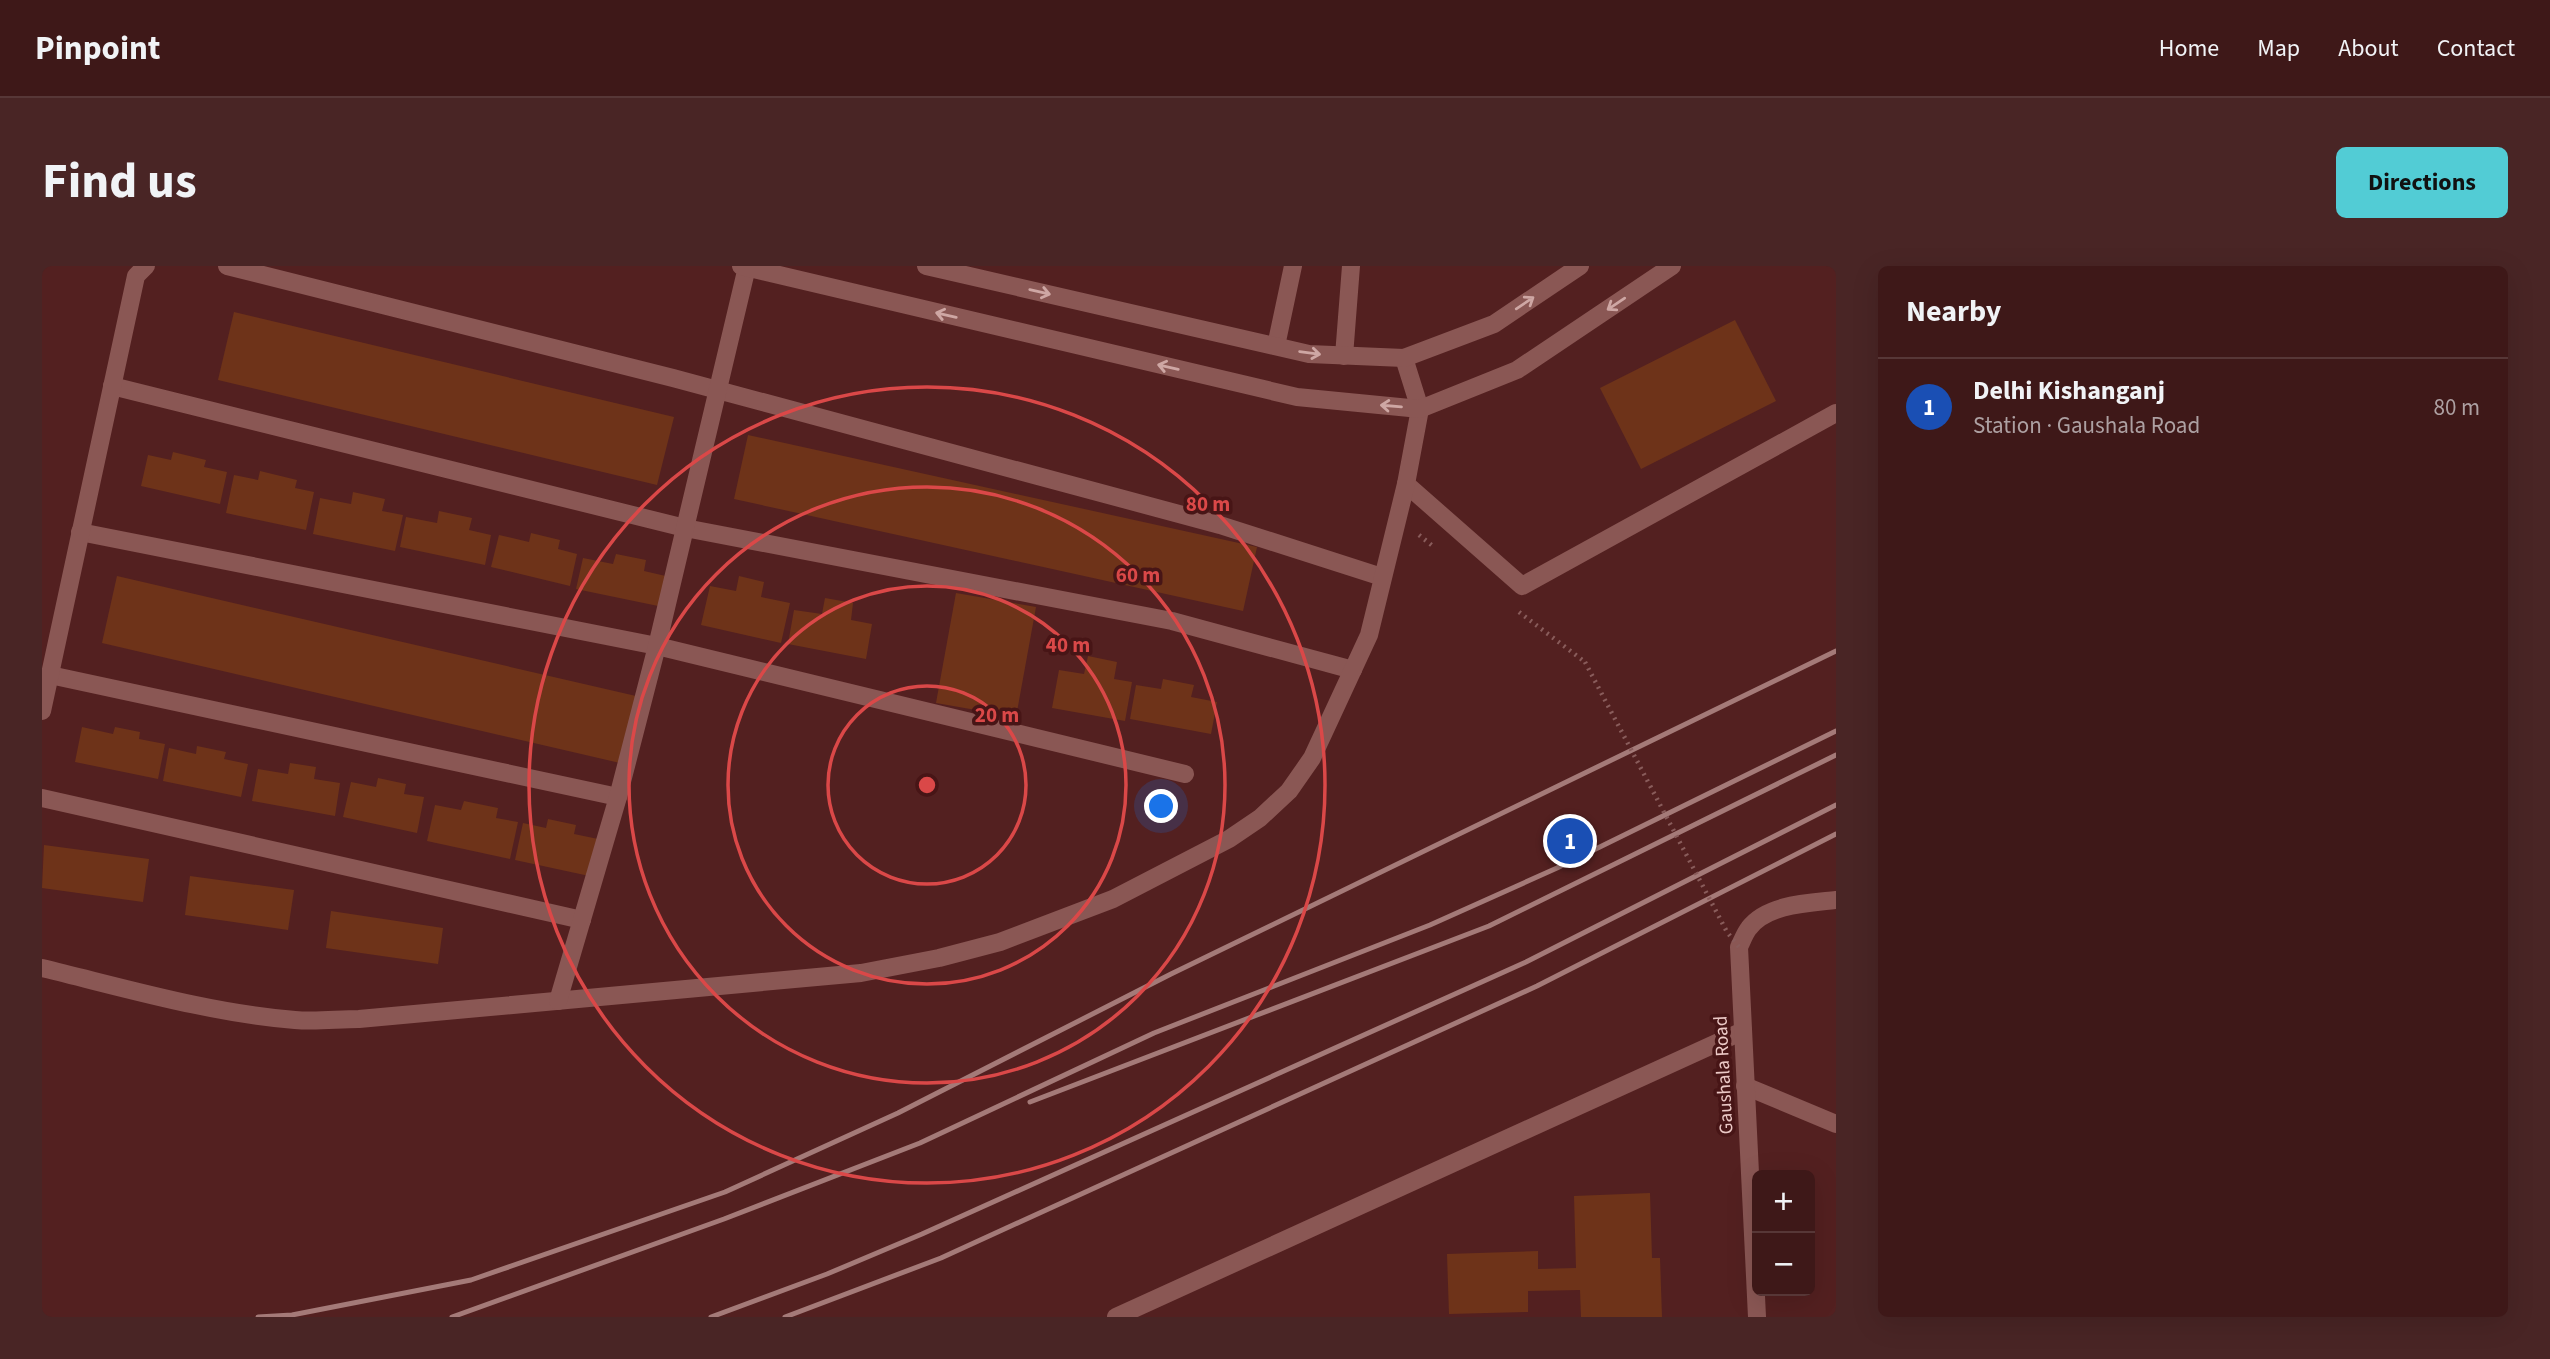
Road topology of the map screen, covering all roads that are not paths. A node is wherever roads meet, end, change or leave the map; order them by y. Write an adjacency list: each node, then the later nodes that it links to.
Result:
1 (146, 266): 12 (street)
2 (227, 266): 13 (street)
3 (926, 266): 9 (street, one-way to 9)
4 (1293, 266): 9 (street)
5 (1351, 266): 10 (street)
6 (1580, 266): 11 (street, one-way to 6)
7 (1672, 266): 14 (street, one-way to 14)
8 (744, 267): 13 (street); 14 (street, one-way to 8)
9 (1276, 346): 10 (street, one-way to 10)
10 (1344, 356): 11 (street)
11 (1404, 358): 14 (street)
12 (112, 386): 17 (street); 18 (street)
13 (719, 390): 17 (street); 19 (street)
14 (1420, 409): 16 (street)
15 (1836, 413): 16 (street)
16 (1406, 484): 19 (street)
17 (685, 528): 20 (street); 21 (street)
18 (80, 532): 20 (street); 22 (street)
19 (1382, 577): 21 (street)
20 (657, 646): 24 (street); 25 (street)
21 (1353, 670): 30 (street)
22 (50, 675): 23 (street); 25 (street)
23 (42, 711)
24 (1185, 774)
25 (618, 797): 28 (street)
26 (42, 798): 28 (street)
27 (1836, 900): 31 (street, Gaushala Road)
28 (582, 920): 30 (street)
29 (42, 968): 30 (street)
30 (558, 1001)
31 (1743, 1031): 32 (street, Gaushala Road); 34 (street)
32 (1745, 1086): 33 (street); 35 (street, Gaushala Road)
33 (1836, 1124)
34 (1116, 1317)
35 (1757, 1317)

